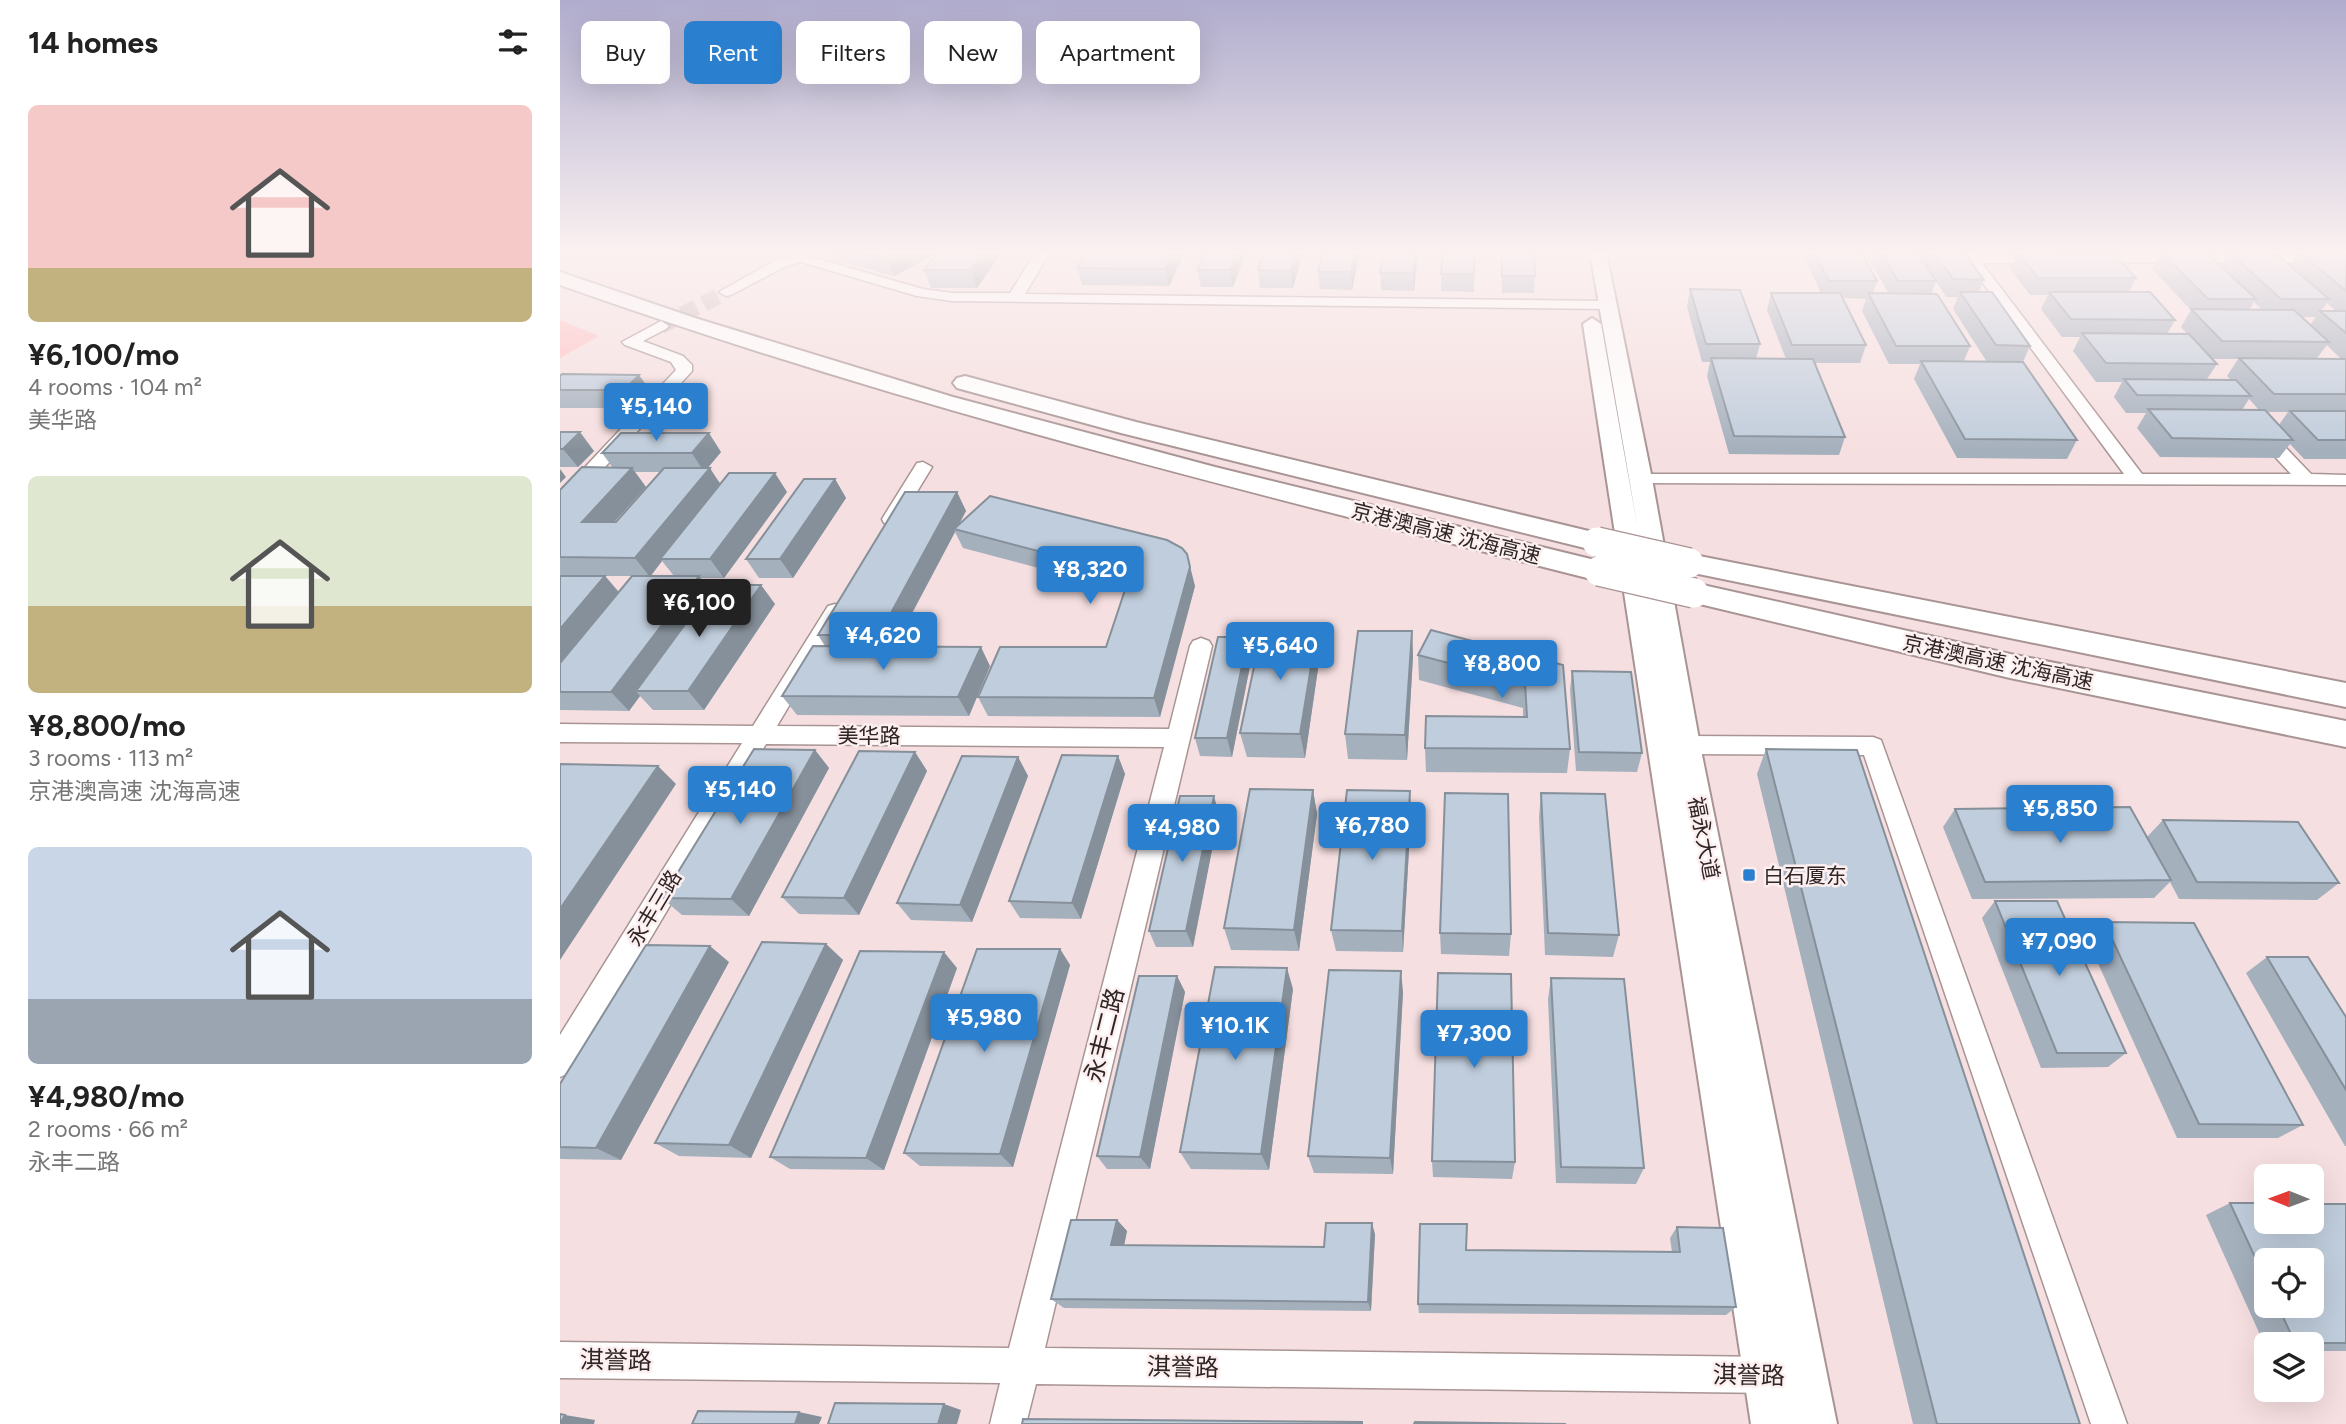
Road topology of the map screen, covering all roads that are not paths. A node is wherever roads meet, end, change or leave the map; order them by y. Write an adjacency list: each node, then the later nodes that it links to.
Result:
1 (679, 318): 17 (highway, 京港澳高速 沈海高速)
2 (743, 318): 7 (highway)
3 (1600, 318): 30 (main road, 福永大道)
4 (1601, 318): 11 (main road, 福永大道)
5 (2017, 318): 12 (street)
6 (661, 326): 15 (street)
7 (902, 365)
8 (940, 376): 17 (highway, 京港澳高速 沈海高速)
9 (2250, 420): 13 (street)
10 (923, 467): 16 (street)
11 (1641, 479): 12 (street); 26 (main road, 福永大道)
12 (2137, 480): 13 (street)
13 (2306, 480): 14 (street)
14 (2346, 480)
15 (560, 505)
16 (880, 537)
17 (1598, 556): 18 (highway, 京港澳高速 沈海高速, bridge)
18 (1692, 578): 21 (highway, 京港澳高速 沈海高速); 24 (highway, 京港澳高速 沈海高速)
19 (845, 595): 23 (street, 永丰三路)
20 (1201, 646): 25 (street, 永丰二路)
21 (2346, 695)
22 (560, 733): 23 (street, 美华路)
23 (760, 734): 25 (street, 美华路); 27 (street, 永丰三路)
24 (2346, 734)
25 (1178, 738): 29 (street, 永丰二路)
26 (1686, 745): 31 (main road, 福永大道); 35 (street)
27 (560, 1062)
28 (560, 1360): 29 (street, 淇誉路)
29 (1023, 1365): 30 (street, 淇誉路); 32 (street, 永丰二路)
30 (1766, 1375): 31 (street, 淇誉路); 33 (main road, 福永大道)
31 (1805, 1376): 34 (main road, 福永大道)
32 (1008, 1424)
33 (1774, 1424)
34 (1814, 1424)
35 (2109, 1424)

